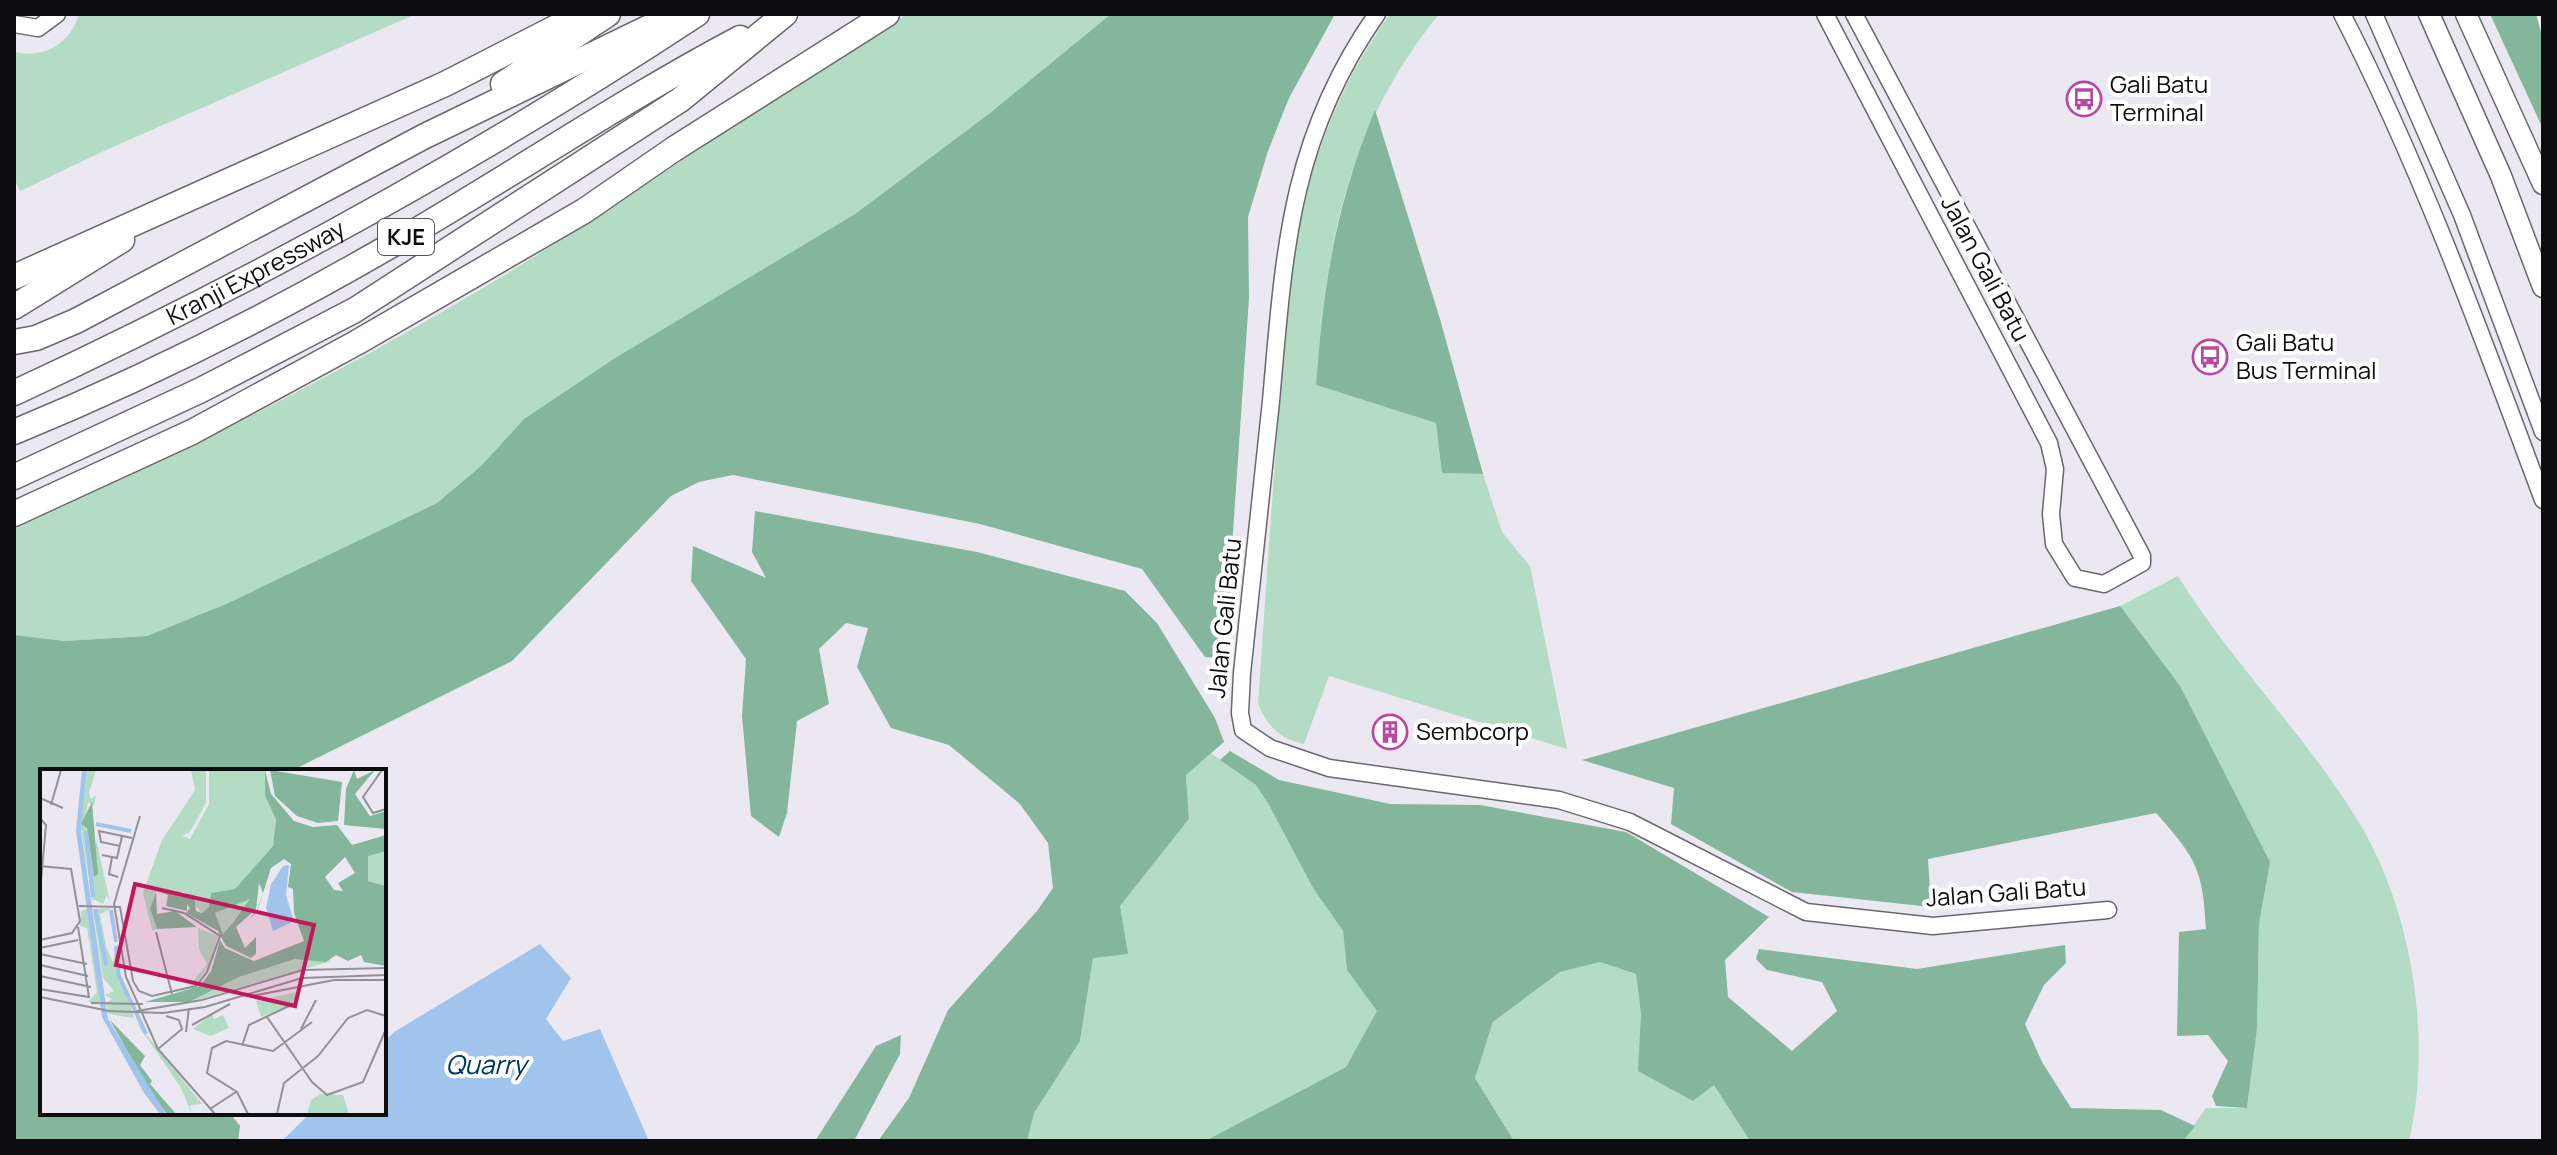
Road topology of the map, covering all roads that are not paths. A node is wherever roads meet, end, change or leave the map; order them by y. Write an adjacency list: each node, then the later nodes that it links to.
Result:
1 (57, 14): 15 (street)
2 (582, 14): 18 (highway)
3 (608, 14): 16 (highway)
4 (676, 14): 16 (highway)
5 (697, 14): 23 (highway, Kranji Expressway / KJE)
6 (784, 14): 24 (highway, KJE); 26 (highway)
7 (887, 14): 28 (highway)
8 (1377, 14): 29 (street, Jalan Gali Batu)
9 (1825, 14): 10 (street, Jalan Gali Batu)
10 (1854, 14)
11 (2342, 14): 27 (street)
12 (2374, 14): 25 (street)
13 (2429, 14): 20 (main road)
14 (2466, 14): 17 (main road)
15 (14, 24)
16 (425, 136): 22 (highway)
17 (2543, 184)
18 (175, 207): 19 (highway); 21 (highway)
19 (14, 277)
20 (2543, 287)
21 (14, 307)
22 (14, 342)
23 (14, 393)
24 (14, 432)
25 (2543, 432)
26 (14, 477)
27 (2543, 500)
28 (14, 514)
29 (2108, 910)

